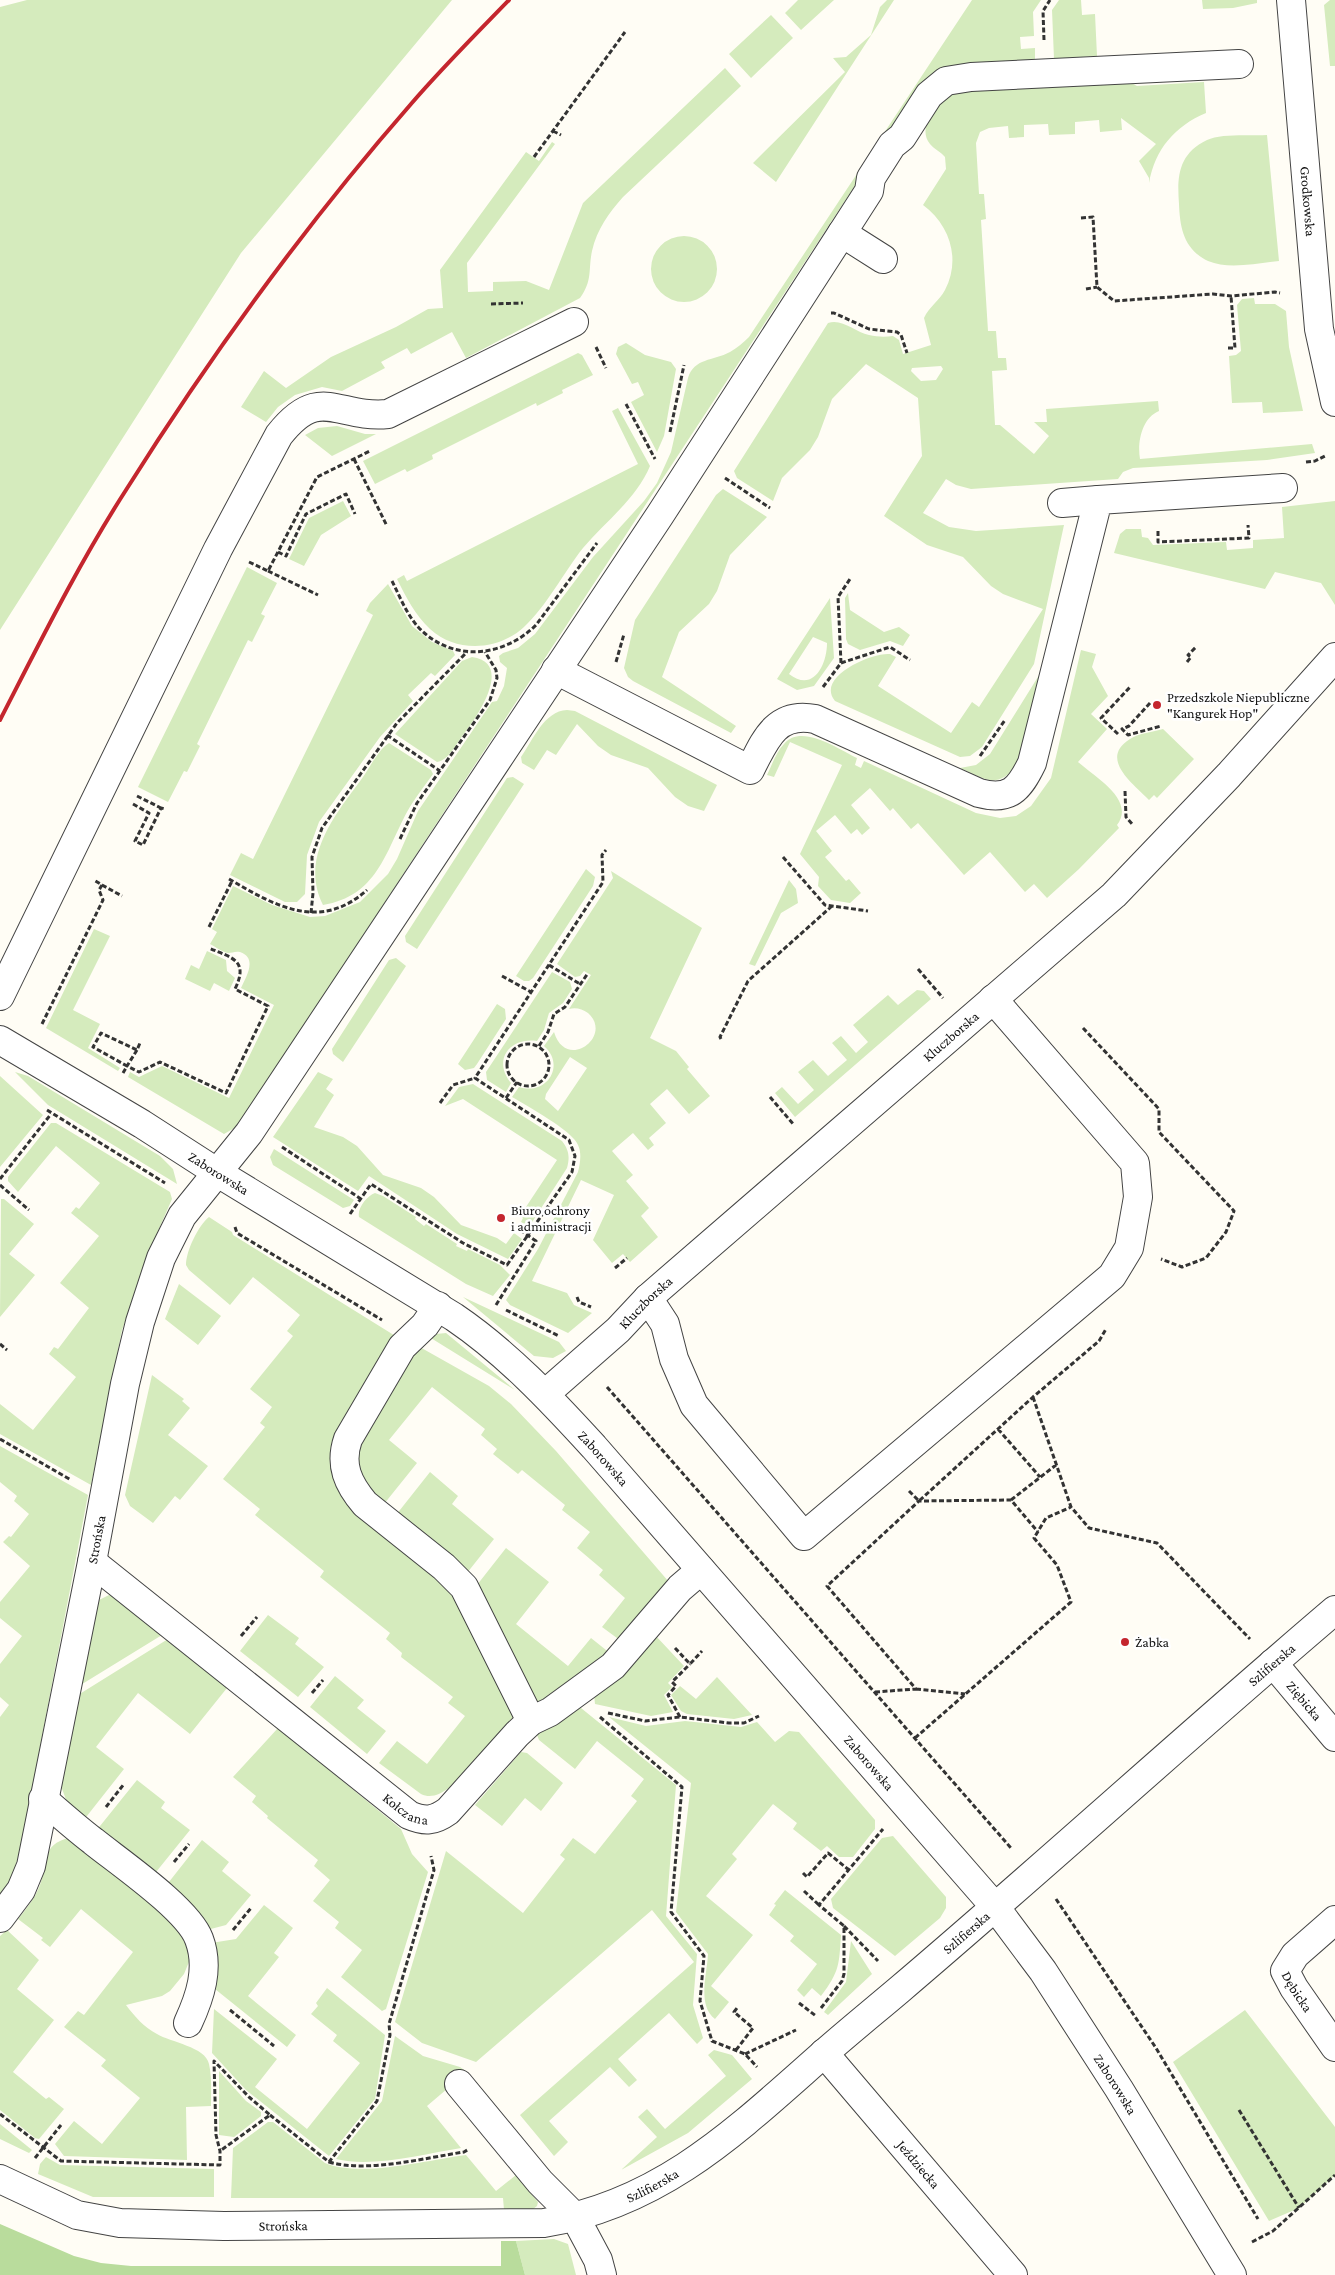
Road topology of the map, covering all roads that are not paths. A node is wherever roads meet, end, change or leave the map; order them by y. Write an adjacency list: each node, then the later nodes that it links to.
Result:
1 (1291, 0): 6 (street, Grodkowska)
2 (1239, 64): 3 (street, Strońska)
3 (842, 233): 4 (street); 11 (street, Strońska)
4 (883, 259)
5 (582, 333): 12 (street)
6 (1335, 402)
7 (1283, 488): 8 (street)
8 (1098, 500): 9 (street); 11 (street)
9 (1062, 503)
10 (1335, 657): 13 (street, Kluczborska)
11 (556, 670): 15 (street, Strońska)
12 (0, 996)
13 (993, 999): 16 (street, Kluczborska); 16 (street)
14 (0, 1040): 15 (street, Zaborowska)
15 (218, 1172): 17 (street, Zaborowska); 19 (street, Strońska)
16 (648, 1298): 18 (street, Kluczborska)
17 (438, 1306): 18 (street, Zaborowska); 23 (street)
18 (545, 1394): 20 (street, Zaborowska)
19 (92, 1562): 23 (street, Kołczana); 25 (street, Strońska)
20 (701, 1570): 23 (street, Kołczana); 26 (street, Zaborowska)
21 (1335, 1610): 22 (street, Szlifierska)
22 (1273, 1663): 24 (street, Ziębicka); 26 (street, Szlifierska)
23 (531, 1721)
24 (1335, 1737)
25 (43, 1799): 27 (street, Strońska); 29 (street)
26 (996, 1908): 31 (street, Szlifierska); 35 (street, Zaborowska)
27 (0, 1918)
28 (1335, 1920): 30 (street, Dębicka)
29 (188, 2023)
30 (1335, 2047)
31 (824, 2053): 34 (street, Szlifierska); 37 (street, Jeździecka)
32 (459, 2084): 34 (street)
33 (10, 2184): 34 (street, Strońska)
34 (575, 2218): 36 (street)
35 (1227, 2267)
36 (602, 2275)
37 (1013, 2275)

